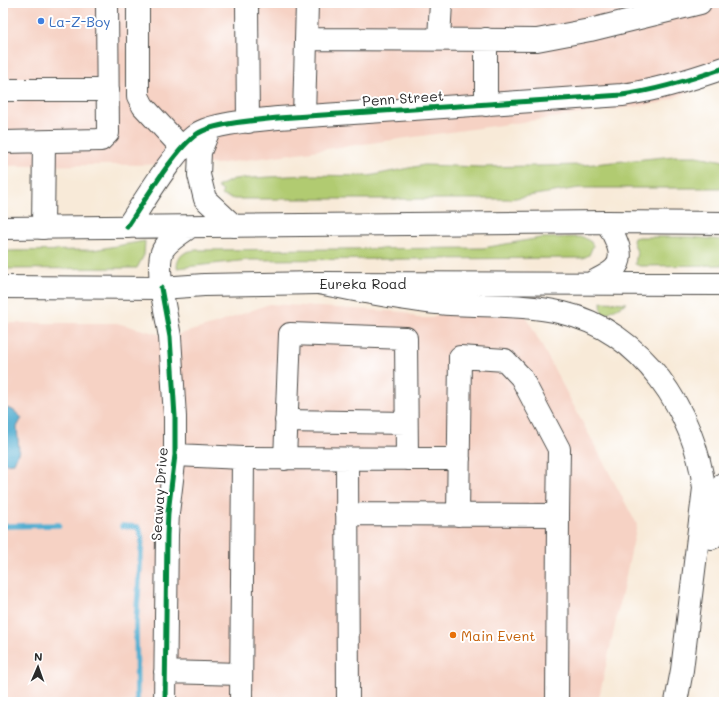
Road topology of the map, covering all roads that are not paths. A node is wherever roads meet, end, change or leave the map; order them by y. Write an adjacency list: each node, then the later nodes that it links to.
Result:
1 (107, 3): 12 (main road)
2 (138, 3): 19 (main road)
3 (247, 3): 15 (main road)
4 (306, 3): 8 (main road)
5 (441, 3): 7 (main road)
6 (700, 3): 9 (main road)
7 (439, 38): 8 (main road); 9 (main road)
8 (306, 39): 14 (main road)
9 (486, 39): 13 (main road)
10 (724, 68): 13 (main road, Penn Street)
11 (3, 90): 12 (main road)
12 (108, 90): 18 (main road)
13 (486, 105): 14 (main road, Penn Street)
14 (304, 116): 15 (main road, Penn Street)
15 (248, 122): 16 (main road, Penn Street)
16 (208, 130): 19 (main road, Penn Street); 22 (main road)
17 (3, 142): 18 (main road)
18 (44, 142): 26 (main road)
19 (183, 149): 23 (main road, Penn Street)
20 (607, 222): 21 (main road); 22 (main road); 27 (main road)
21 (724, 223)
22 (234, 226): 24 (main road)
23 (127, 227): 24 (main road); 26 (main road)
24 (190, 227): 31 (main road, Seaway Drive)
25 (3, 228): 26 (main road)
26 (43, 228)
27 (593, 282): 28 (main road, Eureka Road); 29 (main road, Eureka Road)
28 (318, 283): 31 (main road, Eureka Road); 44 (main road)
29 (724, 284)
30 (3, 287): 31 (main road, Eureka Road)
31 (161, 288): 34 (main road, Seaway Drive)
32 (286, 421): 33 (main road); 33 (main road); 36 (main road)
33 (406, 423): 38 (main road)
34 (175, 455): 35 (main road); 45 (main road, Seaway Drive)
35 (242, 458): 36 (main road); 46 (main road)
36 (285, 459): 37 (main road)
37 (346, 459): 38 (main road); 41 (main road)
38 (407, 459): 39 (main road)
39 (458, 459): 42 (main road); 43 (main road)
40 (724, 483): 44 (main road)
41 (347, 514): 42 (main road); 49 (main road)
42 (458, 515): 43 (main road)
43 (558, 515): 50 (main road)
44 (682, 670): 51 (main road)
45 (165, 672): 46 (main road); 47 (main road, Seaway Drive)
46 (241, 674): 48 (main road)
47 (165, 702)
48 (241, 702)
49 (348, 702)
50 (557, 702)
51 (676, 702)

